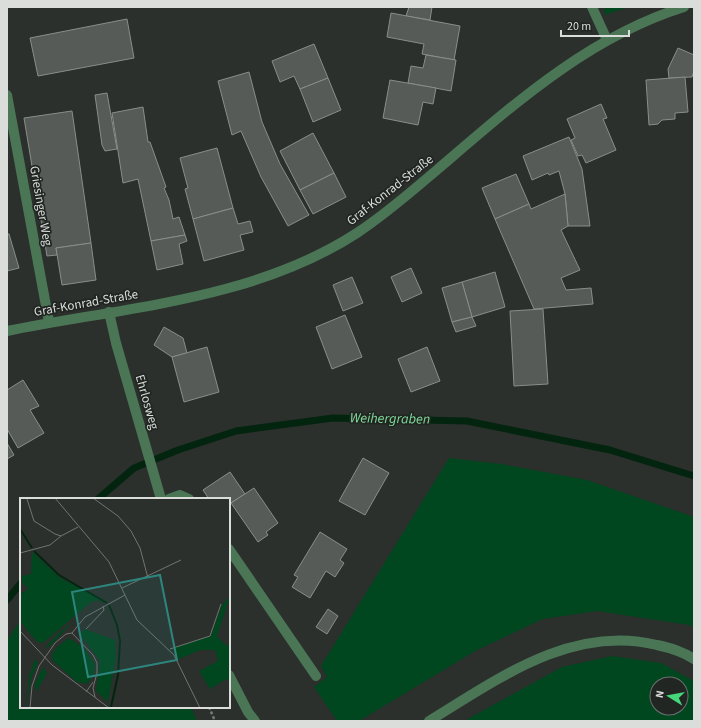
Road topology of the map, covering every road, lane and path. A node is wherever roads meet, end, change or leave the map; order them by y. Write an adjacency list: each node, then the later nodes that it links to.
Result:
1 (592, 7): 3 (street)
2 (684, 7): 3 (street, Graf-Konrad-Straße)
3 (607, 40): 5 (street, Graf-Konrad-Straße)
4 (8, 98): 6 (street, Griesinger Weg)
5 (110, 312): 6 (street, Graf-Konrad-Straße); 8 (street, Ehrlosweg)
6 (49, 322): 7 (street, Graf-Konrad-Straße)
7 (7, 331)
8 (161, 498)
9 (172, 498): 10 (street)
10 (188, 498)
11 (230, 550): 13 (street)
12 (694, 658): 18 (street)
13 (316, 676)
14 (230, 677): 17 (street)
15 (209, 708): 16 (path)
16 (215, 721)
17 (255, 721)
18 (429, 721)

